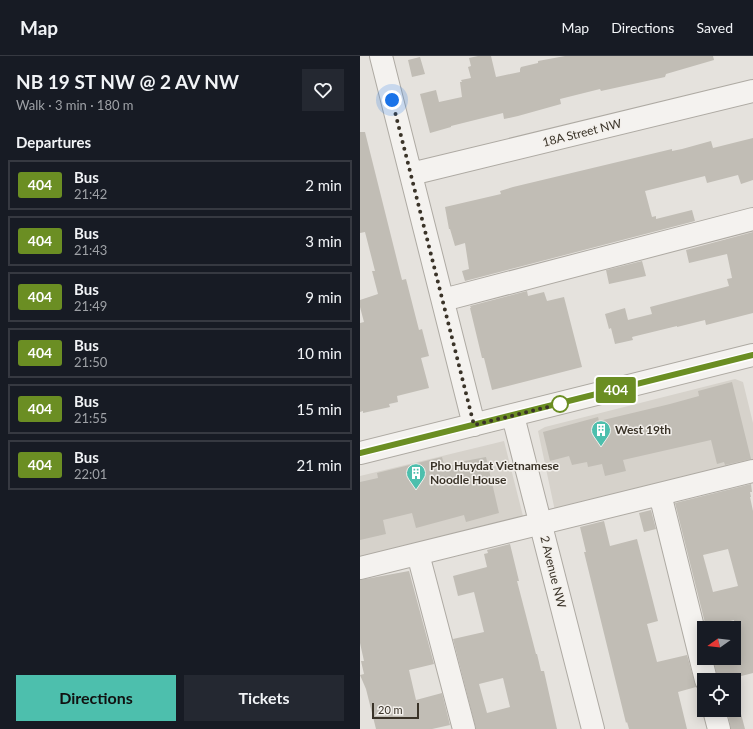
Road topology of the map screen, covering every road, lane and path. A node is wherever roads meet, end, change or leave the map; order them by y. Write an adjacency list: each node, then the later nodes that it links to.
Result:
1 (381, 56): 3 (street)
2 (753, 91): 3 (street, 18A Street NW)
3 (411, 174): 5 (street)
4 (753, 219): 5 (street)
5 (443, 300): 8 (street)
6 (753, 355): 7 (street)
7 (513, 416): 8 (street); 12 (street, 2 Avenue NW)
8 (474, 425): 9 (street)
9 (360, 453)
10 (753, 471): 11 (street)
11 (660, 494): 12 (street); 15 (street)
12 (540, 523): 13 (street); 18 (street, 2 Avenue NW)
13 (418, 554): 14 (street); 17 (street)
14 (360, 568)
15 (704, 673)
16 (716, 717): 19 (street)
17 (464, 729)
18 (593, 729)
19 (719, 729)

